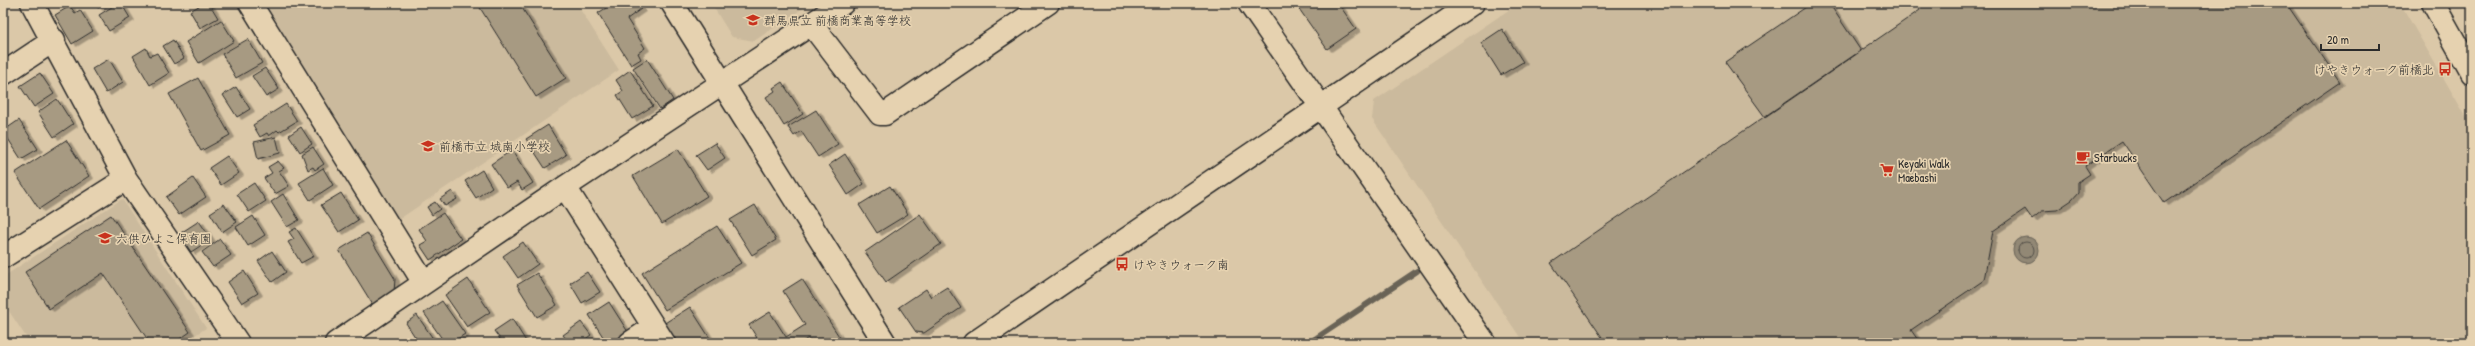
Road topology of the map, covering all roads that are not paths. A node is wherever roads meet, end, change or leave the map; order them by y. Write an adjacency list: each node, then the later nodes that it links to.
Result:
1 (32, 3): 10 (street)
2 (250, 3): 18 (street)
3 (672, 3): 13 (street)
4 (843, 3): 9 (street)
5 (1048, 3): 9 (street)
6 (1249, 3): 14 (street)
7 (1473, 3): 14 (street)
8 (2434, 3): 11 (street)
9 (812, 25): 13 (street)
10 (54, 40): 12 (street); 15 (street)
11 (2472, 73)
12 (3, 74)
13 (722, 84): 16 (street); 23 (street)
14 (1322, 108): 24 (street); 25 (street)
15 (126, 179): 17 (street); 20 (street)
16 (565, 187): 18 (street); 19 (street)
17 (3, 257)
18 (424, 283): 21 (street)
19 (659, 335): 22 (street)
20 (238, 343)
21 (336, 343)
22 (630, 343)
23 (885, 343)
24 (974, 343)
25 (1485, 343)

